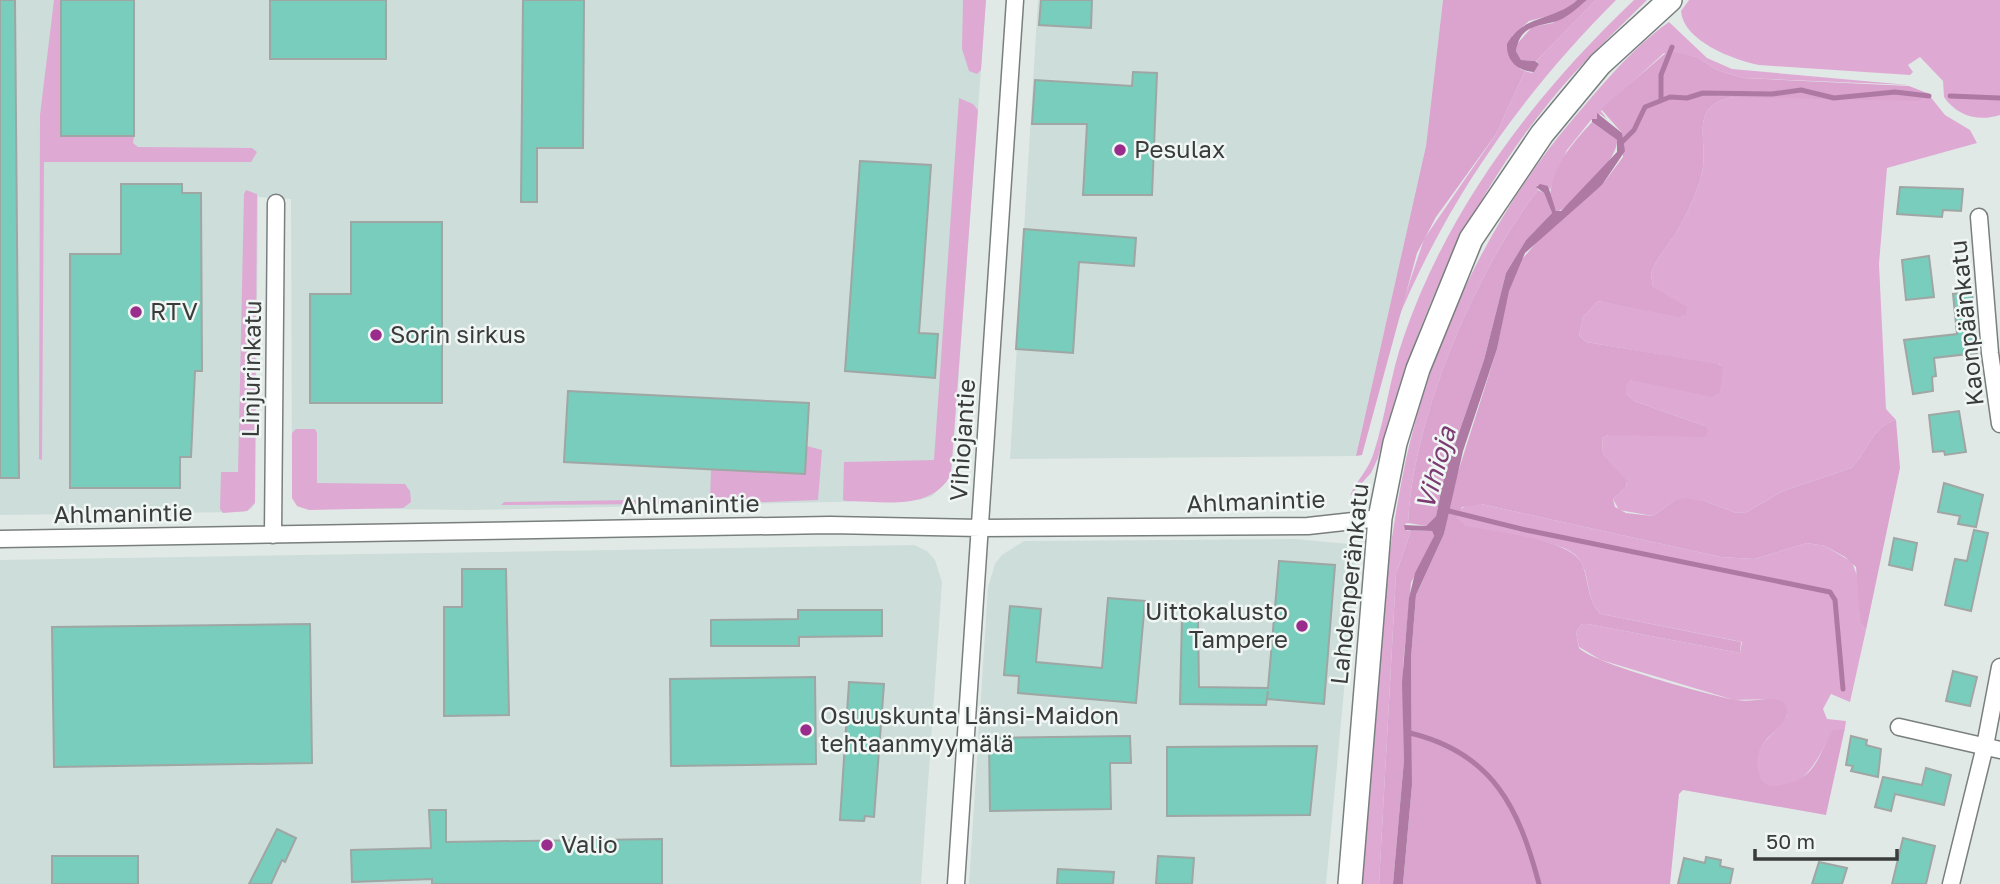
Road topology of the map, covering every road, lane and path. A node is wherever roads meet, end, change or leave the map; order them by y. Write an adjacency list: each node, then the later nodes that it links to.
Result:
1 (1016, 0): 7 (street, Vihiojantie)
2 (1670, 0): 6 (main road, Lahdenperänkatu)
3 (276, 203): 8 (street, Linjurinkatu)
4 (1979, 217): 5 (street, Kaonpäänkatu)
5 (2000, 424)
6 (1380, 518): 7 (street, Ahlmanintie); 14 (main road, Lahdenperänkatu)
7 (980, 528): 8 (street, Ahlmanintie); 13 (street, Vihiojantie)
8 (273, 535): 9 (street, Ahlmanintie)
9 (0, 539)
10 (2000, 667): 12 (street)
11 (1899, 727): 12 (street)
12 (1993, 748): 15 (street)
13 (956, 884)
14 (1350, 884)
15 (1951, 884)

